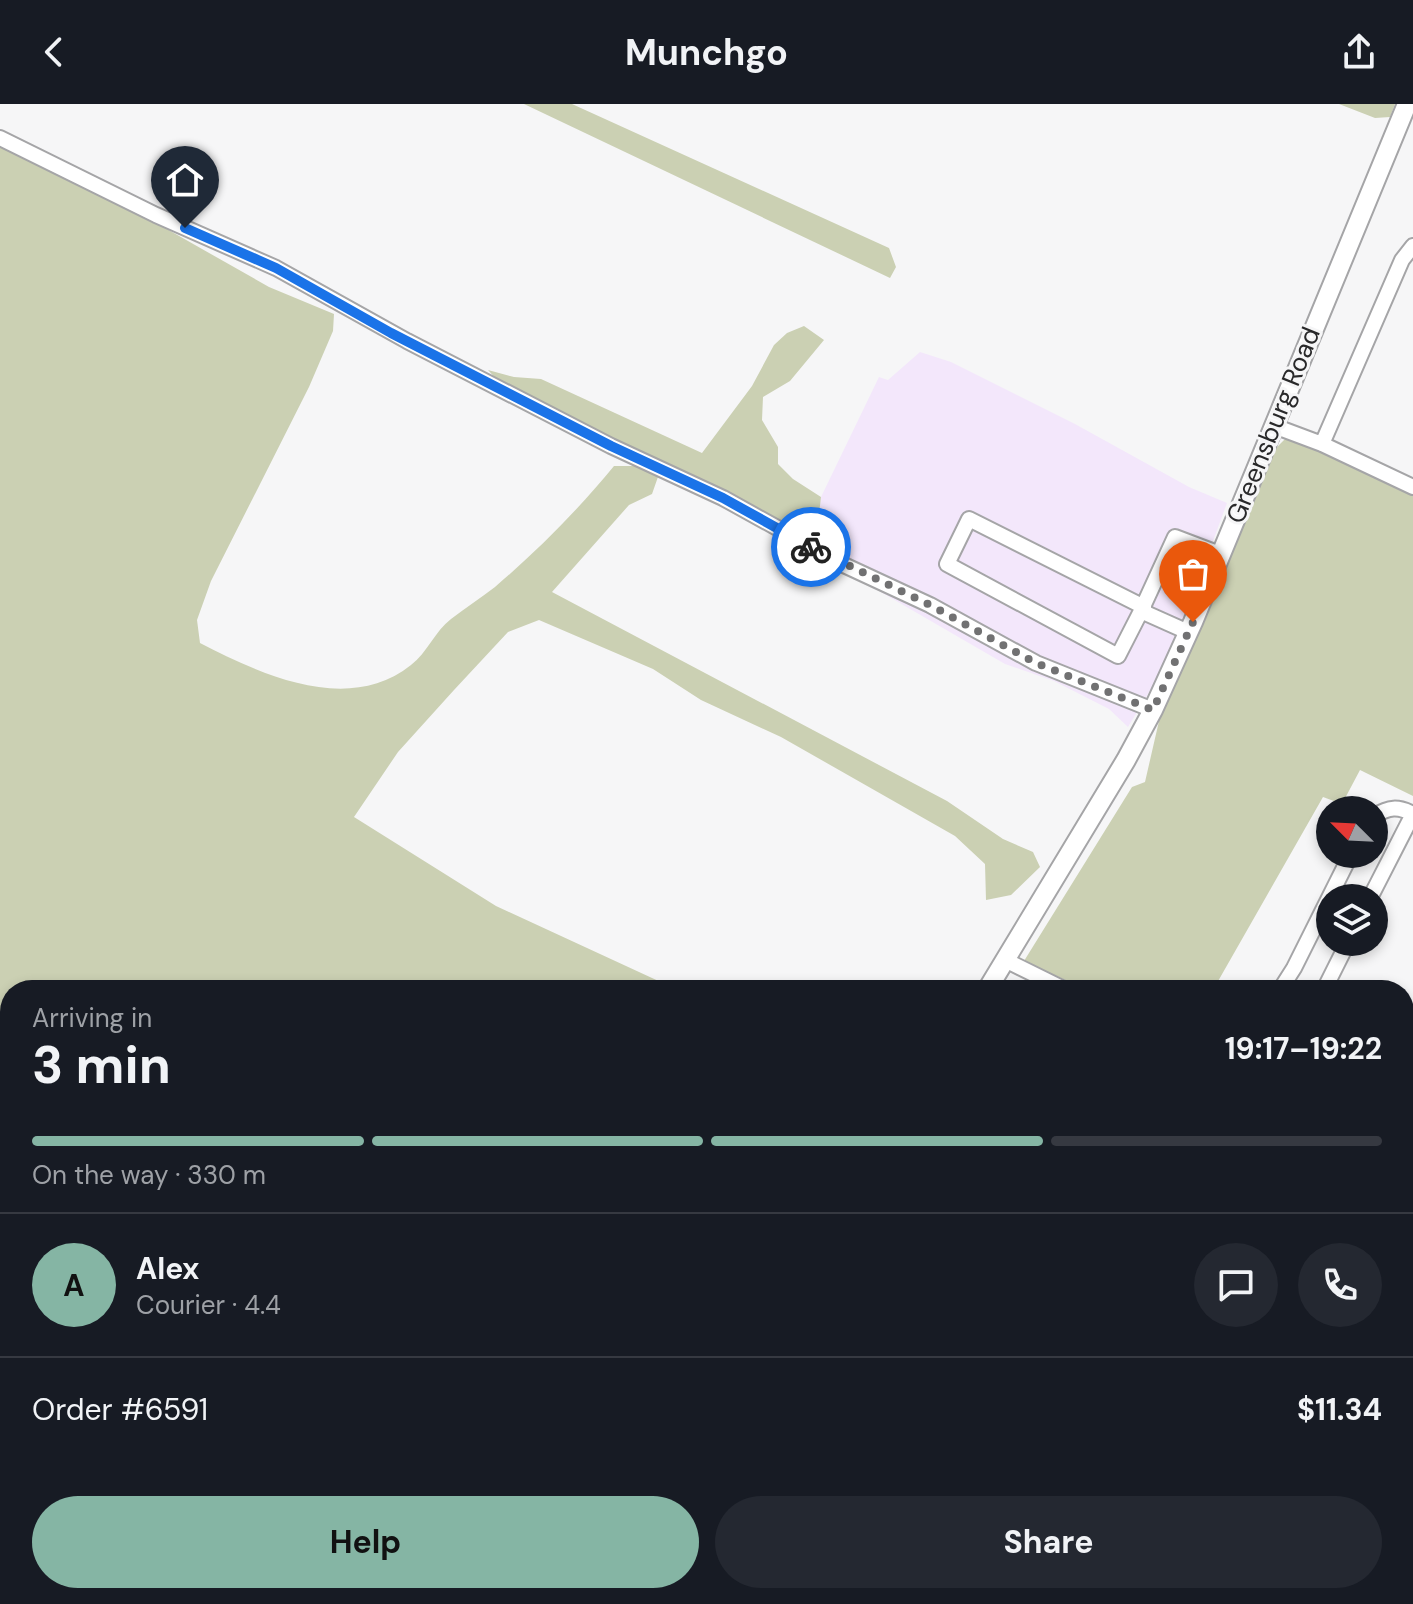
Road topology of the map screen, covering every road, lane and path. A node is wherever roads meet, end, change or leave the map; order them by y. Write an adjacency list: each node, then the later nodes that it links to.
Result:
1 (1407, 104): 4 (main road, Greensburg Road)
2 (0, 138): 10 (lane)
3 (1413, 246): 5 (lane)
4 (1274, 426): 5 (lane); 7 (main road, Greensburg Road)
5 (1322, 444): 6 (lane)
6 (1413, 487)
7 (1220, 554): 8 (lane); 9 (main road, Greensburg Road)
8 (1142, 609): 8 (lane); 9 (lane)
9 (1188, 632): 10 (main road, Greensburg Road)
10 (1153, 710): 16 (main road, Greensburg Road)
11 (1388, 809): 12 (lane)
12 (1413, 814): 14 (lane)
13 (1344, 868): 19 (lane)
14 (1377, 884)
15 (1341, 956): 20 (lane)
16 (1005, 960): 17 (main road, Greensburg Road); 18 (lane)
17 (993, 980)
18 (1046, 980)
19 (1286, 980)
20 (1329, 980)

